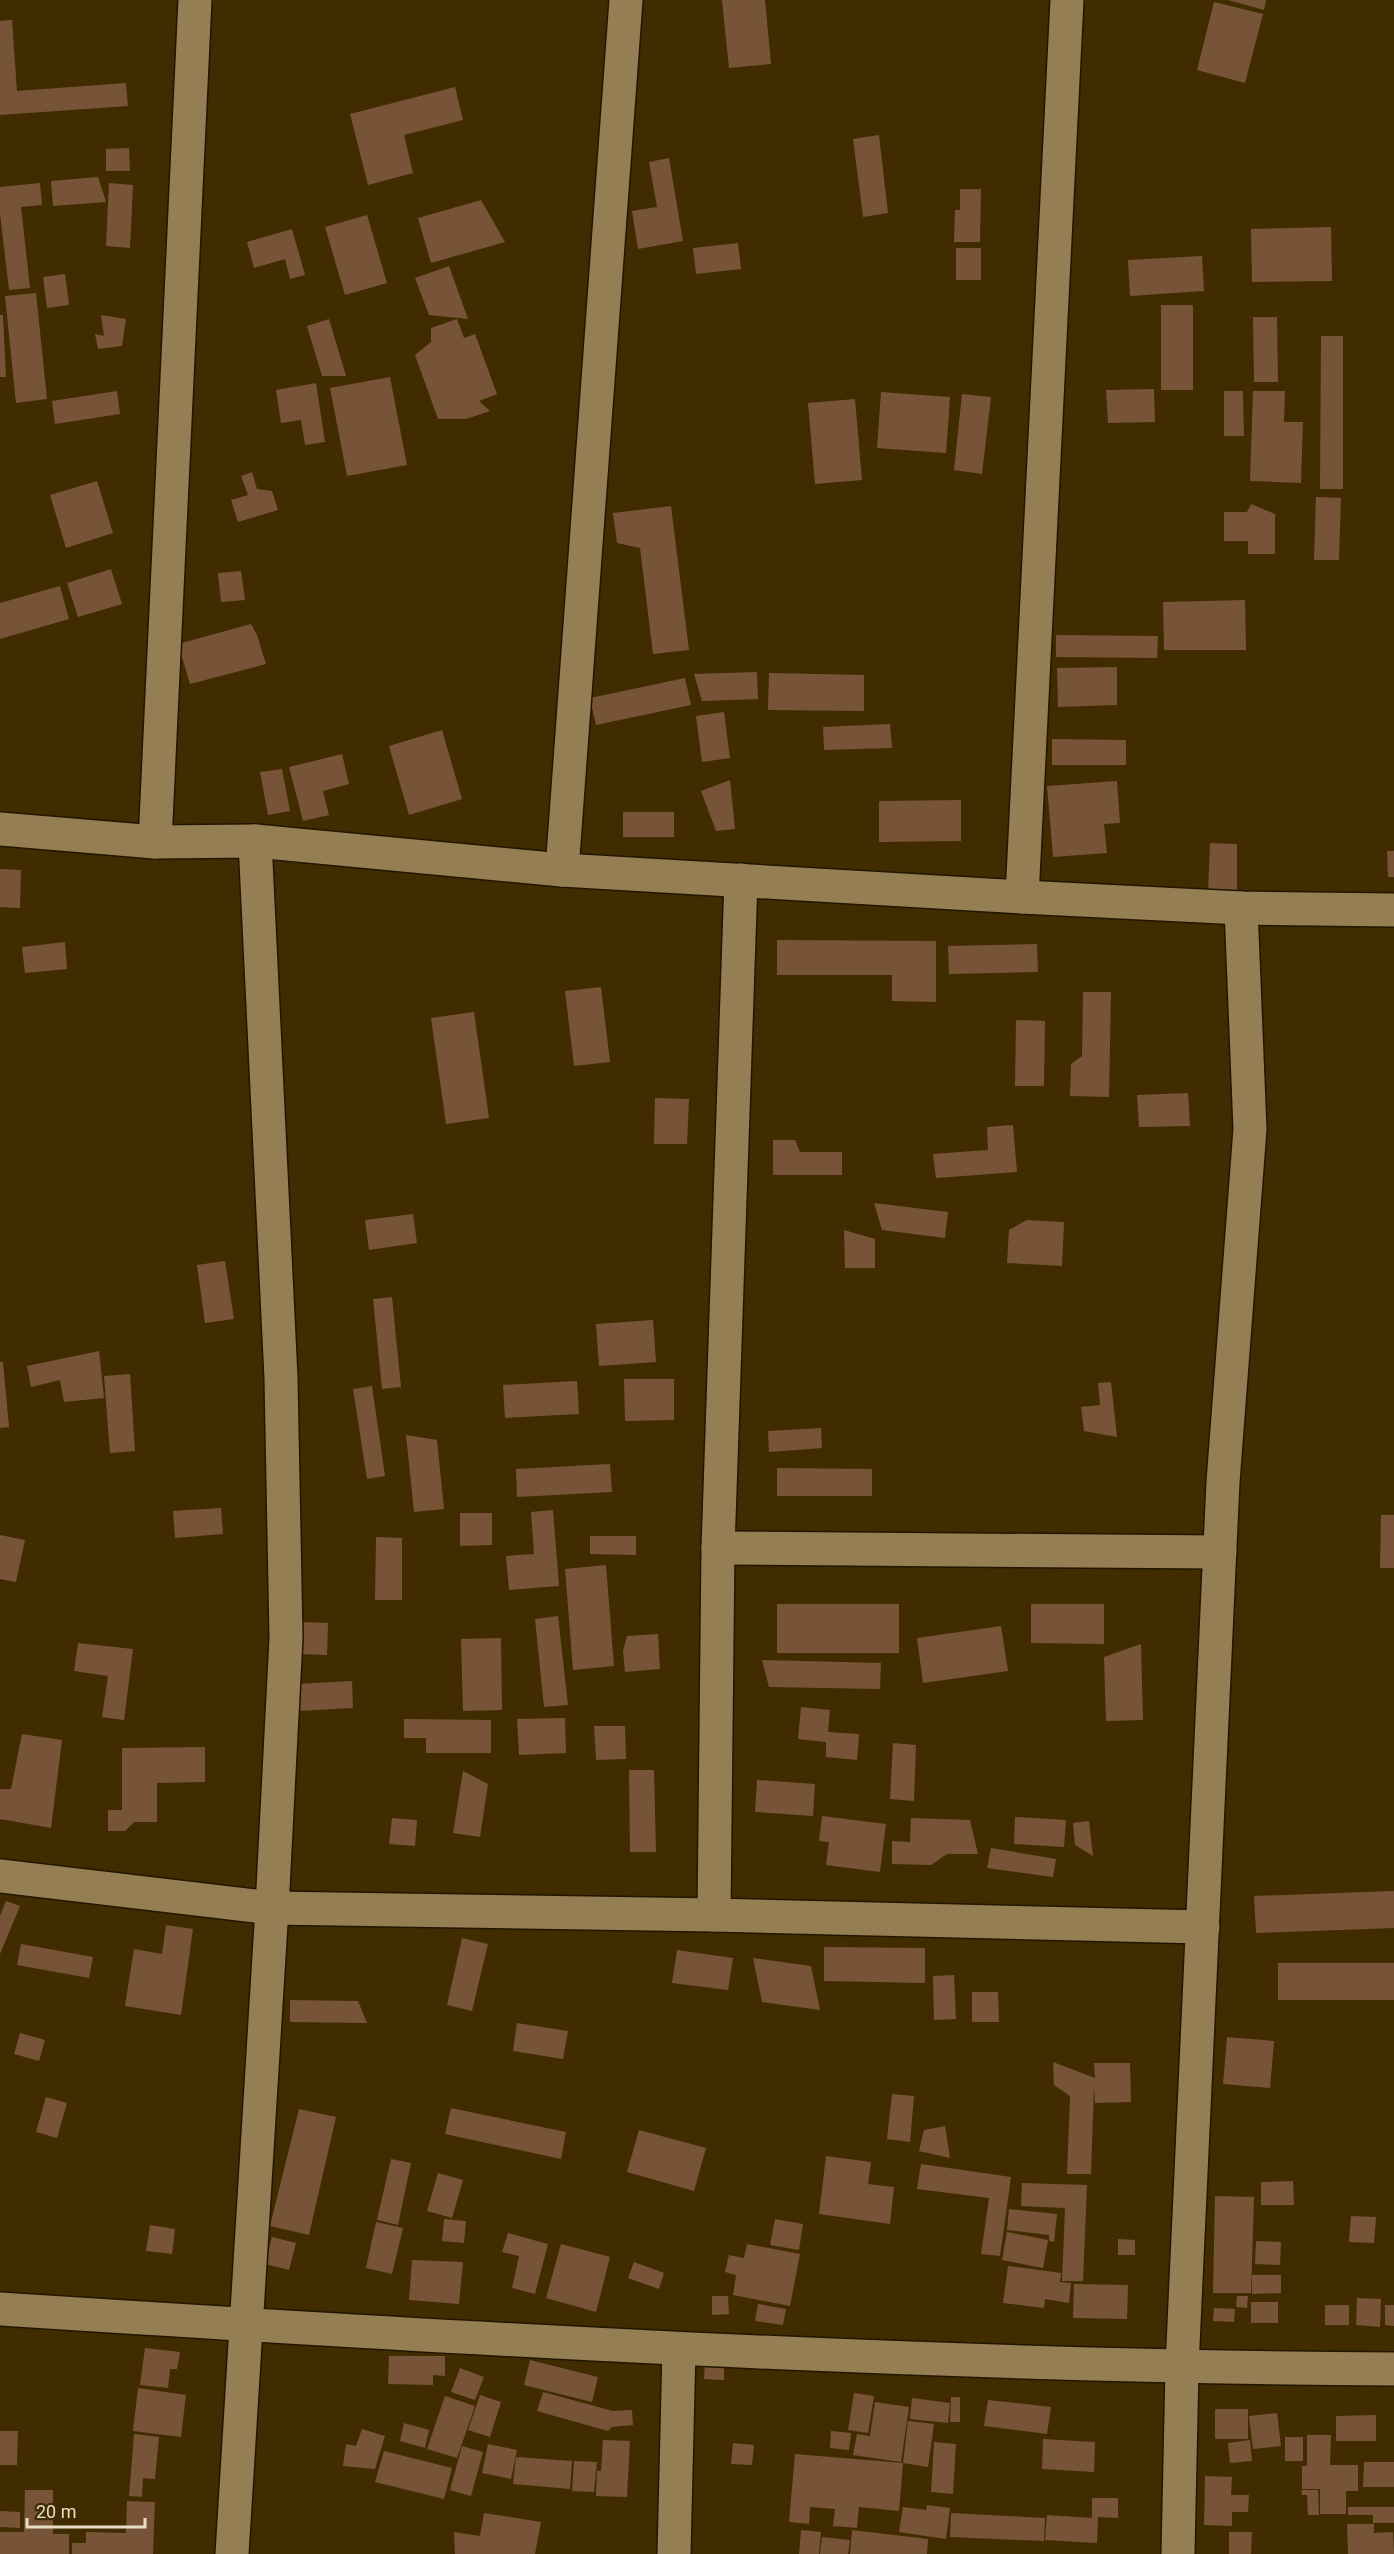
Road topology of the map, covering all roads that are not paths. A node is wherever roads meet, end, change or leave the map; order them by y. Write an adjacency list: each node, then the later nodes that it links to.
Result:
1 (195, 0): 5 (street)
2 (626, 0): 7 (street)
3 (1067, 0): 9 (street)
4 (0, 829): 5 (street)
5 (155, 842): 6 (street)
6 (255, 842): 7 (street); 15 (street)
7 (562, 870): 8 (street)
8 (741, 880): 9 (street); 12 (street)
9 (1022, 897): 10 (street)
10 (1241, 908): 11 (street); 13 (street)
11 (1394, 910)
12 (718, 1548): 13 (street); 16 (street)
13 (1220, 1552): 17 (street)
14 (0, 1876): 15 (street)
15 (272, 1908): 16 (street); 19 (street)
16 (714, 1915): 17 (street)
17 (1203, 1927): 21 (street)
18 (0, 2309): 19 (street)
19 (246, 2324): 20 (street); 23 (street)
20 (679, 2349): 21 (street); 24 (street)
21 (1182, 2367): 22 (street); 25 (street)
22 (1394, 2369)
23 (232, 2554)
24 (674, 2554)
25 (1178, 2554)

